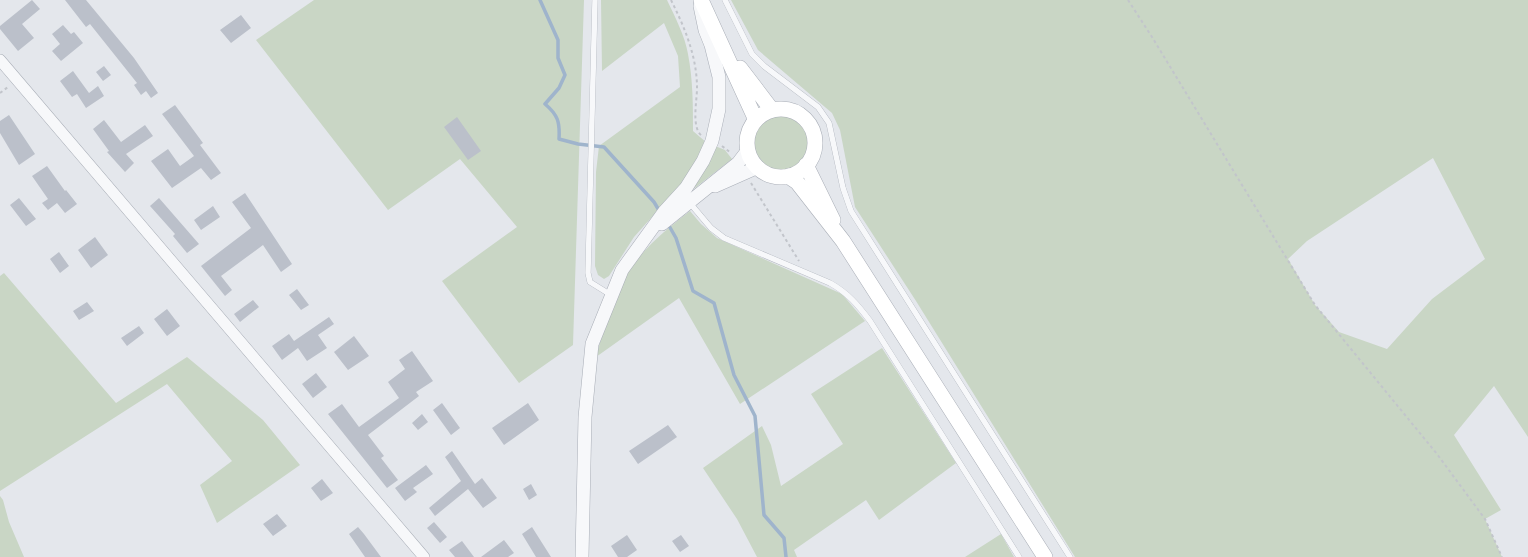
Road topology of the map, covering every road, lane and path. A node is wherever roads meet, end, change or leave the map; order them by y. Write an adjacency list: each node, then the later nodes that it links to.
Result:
1 (594, 0): 23 (lane)
2 (671, 0): 10 (path)
3 (700, 0): 6 (main road); 20 (street)
4 (725, 0): 28 (lane)
5 (1128, 0): 29 (path)
6 (721, 40): 8 (main road); 9 (main road)
7 (0, 60): 24 (street)
8 (772, 110): 9 (main road); 14 (main road)
9 (755, 121): 12 (main road)
10 (708, 139)
11 (717, 143): 13 (path)
12 (748, 150): 15 (main road); 18 (street)
13 (733, 155)
14 (806, 165): 16 (main road); 21 (main road)
15 (758, 167): 16 (main road); 18 (street)
16 (788, 176): 21 (main road)
17 (750, 182): 22 (path)
18 (704, 191): 19 (street)
19 (689, 202): 20 (street); 22 (lane)
20 (664, 218): 23 (street)
21 (844, 241): 27 (main road)
22 (799, 269): 26 (lane)
23 (611, 295): 25 (street)
24 (424, 557)
25 (582, 557)
26 (1020, 557)
27 (1044, 557)
28 (1070, 557)
29 (1502, 557)

